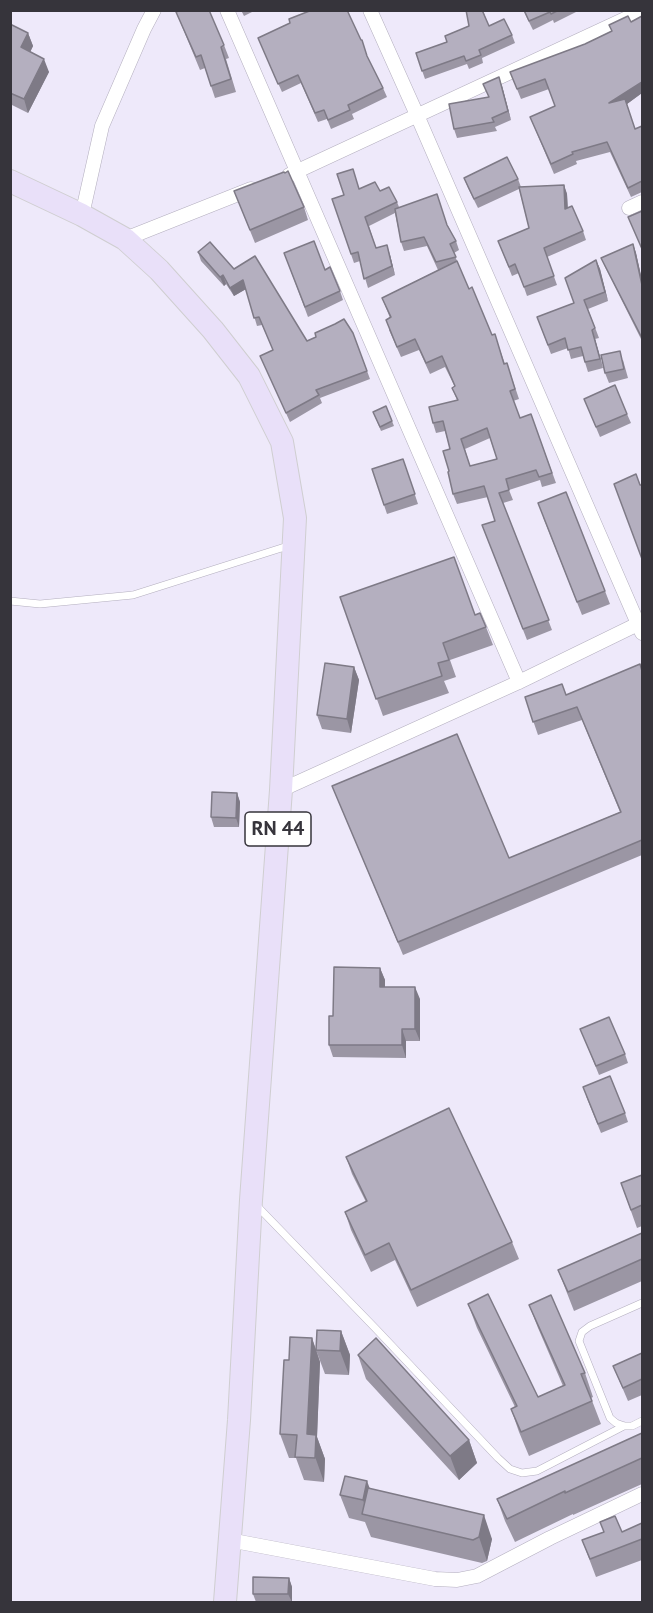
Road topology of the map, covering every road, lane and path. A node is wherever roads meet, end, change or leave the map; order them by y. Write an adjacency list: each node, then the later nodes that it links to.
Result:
1 (154, 10): 10 (street)
2 (227, 10): 6 (street)
3 (370, 10): 5 (street)
4 (642, 11): 5 (street)
5 (417, 115): 6 (street); 14 (street)
6 (296, 172): 11 (street); 15 (street)
7 (10, 181): 10 (main road, RN 44)
8 (642, 202): 9 (street)
9 (629, 208)
10 (82, 215): 11 (main road, RN 44)
11 (125, 239): 12 (main road, RN 44)
12 (293, 544): 13 (lane); 16 (main road, RN 44)
13 (10, 601)
14 (641, 626): 15 (street)
15 (519, 682): 16 (street)
16 (281, 790): 17 (main road, RN 44)
17 (251, 1200): 20 (lane); 22 (main road, RN 44)
18 (642, 1303): 20 (lane)
19 (642, 1421): 20 (lane)
20 (624, 1426)
21 (642, 1494): 22 (street)
22 (229, 1540): 23 (main road, RN 44)
23 (225, 1602)

